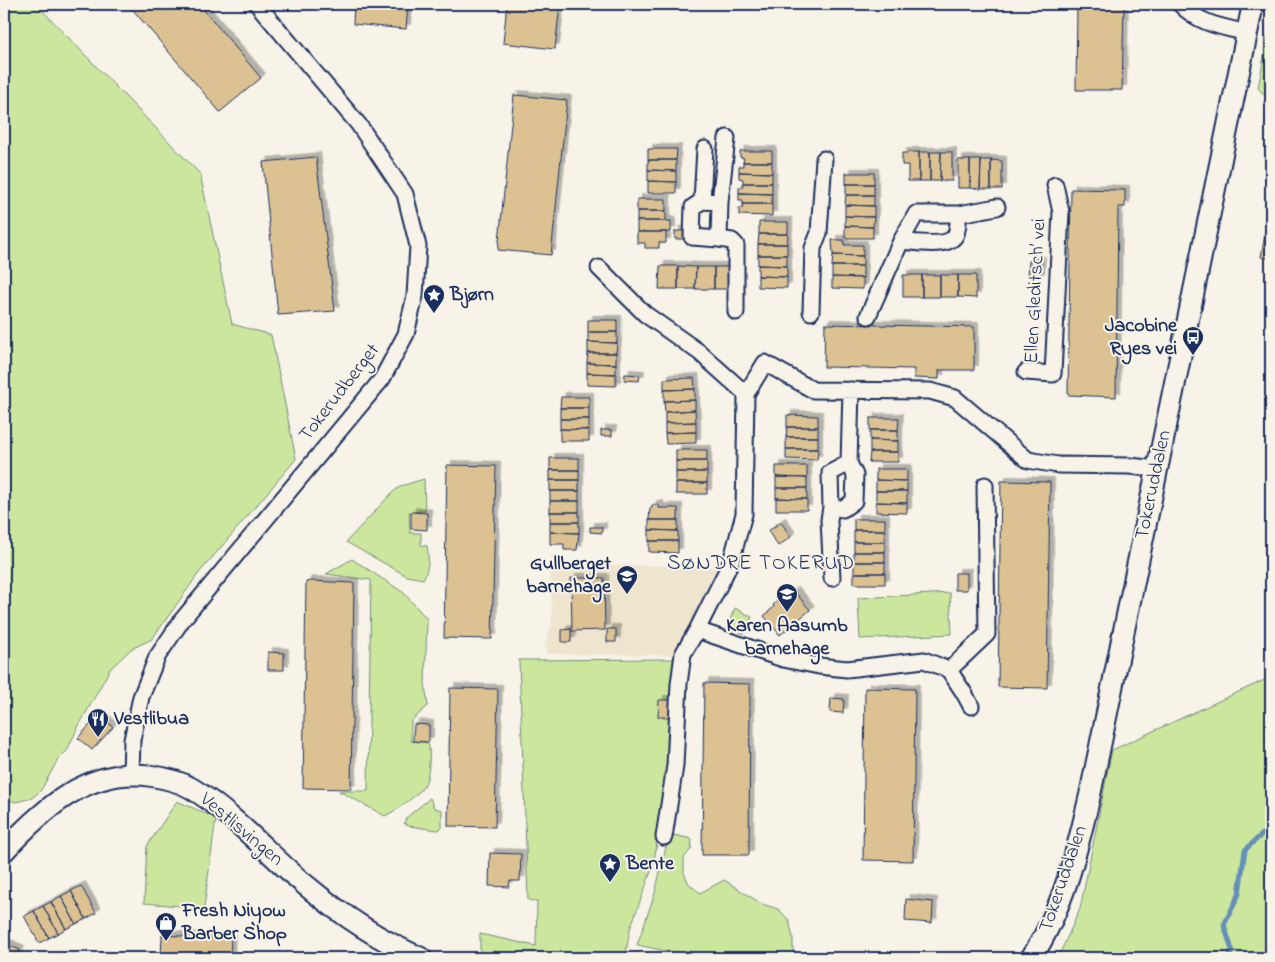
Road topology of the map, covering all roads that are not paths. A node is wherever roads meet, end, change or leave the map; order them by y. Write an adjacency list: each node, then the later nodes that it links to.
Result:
1 (257, 4): 30 (street, Tokerudberget)
2 (1180, 4): 4 (street)
3 (1254, 4): 4 (street, Tokeruddalen)
4 (1248, 33): 23 (street, Tokeruddalen)
5 (727, 138): 10 (street)
6 (704, 149): 9 (street)
7 (824, 158): 17 (street)
8 (1055, 186): 19 (street, Ellen Gleditsch’ vei)
9 (702, 201): 10 (street); 13 (street)
10 (720, 202): 13 (street)
11 (997, 207): 12 (street)
12 (959, 214): 14 (street); 14 (street)
13 (719, 239): 16 (street)
14 (901, 241): 18 (street)
15 (599, 268): 21 (street)
16 (736, 312)
17 (811, 312)
18 (868, 316)
19 (1026, 372)
20 (851, 390): 21 (street); 22 (street); 23 (street)
21 (746, 394): 27 (street)
22 (849, 463): 25 (street); 25 (street)
23 (1156, 469): 34 (street, Tokeruddalen)
24 (985, 485): 28 (street)
25 (831, 507): 26 (street)
26 (832, 578)
27 (697, 630): 28 (street); 31 (street)
28 (949, 670): 29 (street)
29 (971, 706)
30 (131, 774): 32 (street, Vestlisvingen); 33 (street, Vestlisvingen)
31 (664, 837)
32 (5, 848)
33 (421, 958)
34 (1031, 958)

